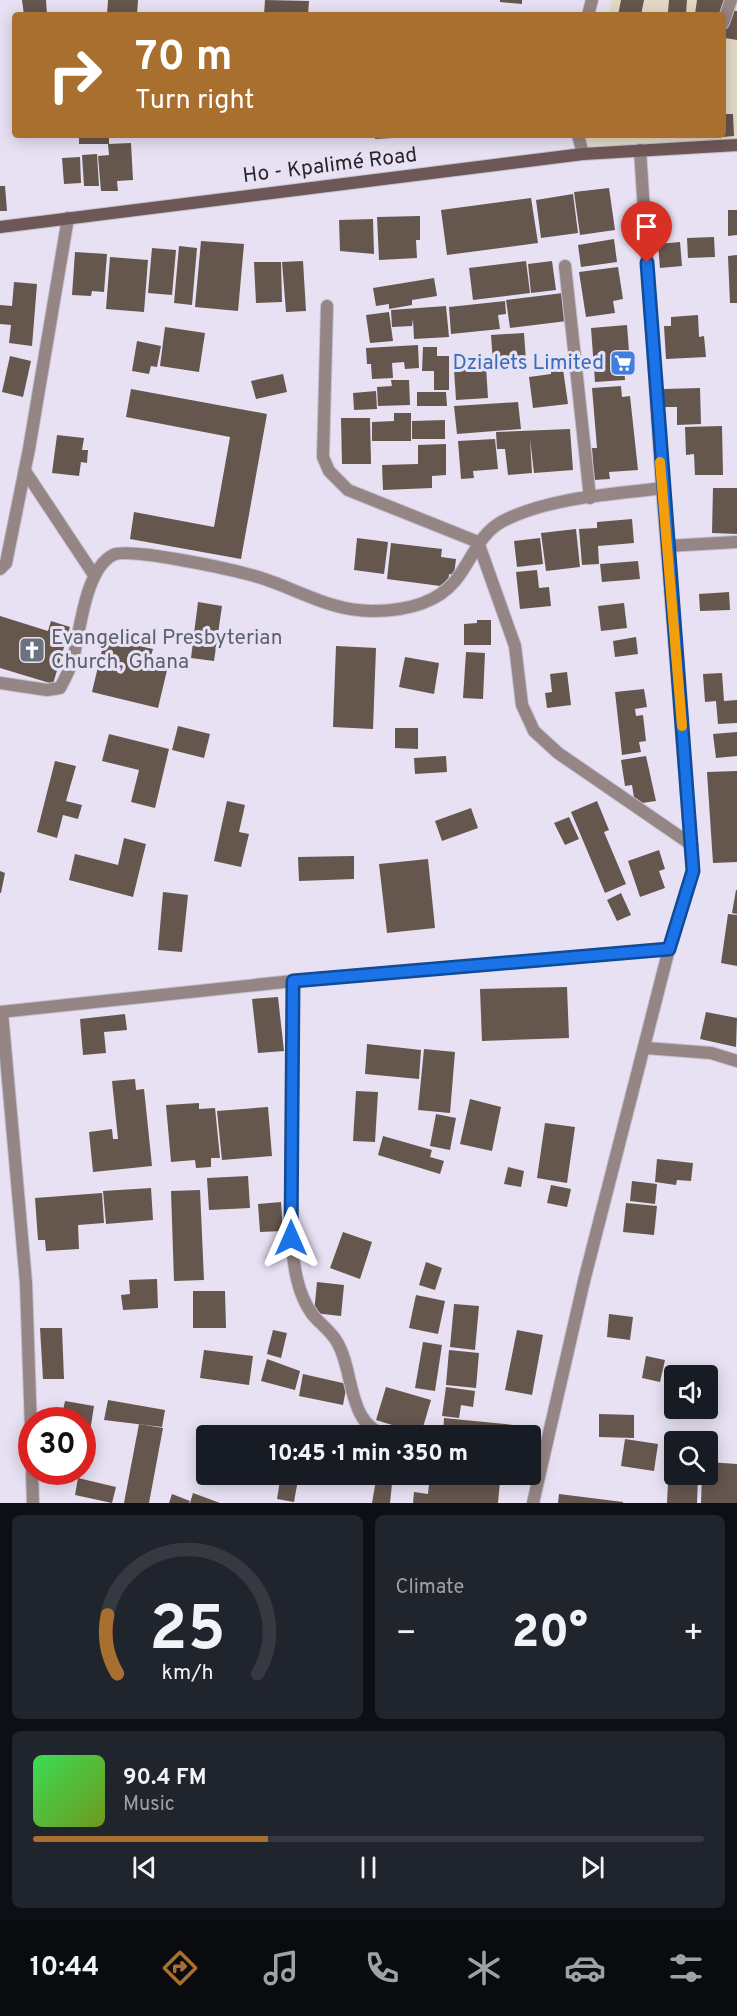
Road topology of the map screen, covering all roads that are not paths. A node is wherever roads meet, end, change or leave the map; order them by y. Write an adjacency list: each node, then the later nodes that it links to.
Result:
1 (731, 0): 2 (street)
2 (726, 14)
3 (579, 138): 6 (street)
4 (737, 145): 5 (main road, Ho - Kpalimé Road)
5 (640, 150): 6 (main road, Ho - Kpalimé Road); 12 (street)
6 (583, 154): 7 (main road, Ho - Kpalimé Road)
7 (68, 218): 8 (main road, Ho - Kpalimé Road); 11 (street)
8 (0, 226)
9 (565, 266): 13 (street)
10 (327, 306): 14 (street)
11 (25, 471): 17 (street); 18 (street)
12 (662, 488): 13 (street); 16 (street)
13 (590, 498): 14 (street)
14 (478, 542): 18 (street); 20 (street)
15 (737, 542): 16 (street)
16 (667, 546): 20 (street)
17 (0, 569)
18 (94, 575): 19 (street)
19 (0, 682)
20 (692, 845): 21 (street)
21 (669, 949): 22 (street); 24 (street)
22 (293, 981): 23 (street); 27 (street)
23 (1, 1012): 26 (street)
24 (646, 1048): 25 (street); 28 (street)
25 (737, 1061)
26 (30, 1407)
27 (368, 1425)
28 (541, 1444)
29 (32, 1485): 31 (street)
30 (534, 1485): 32 (street)
31 (33, 1503)
32 (533, 1503)

